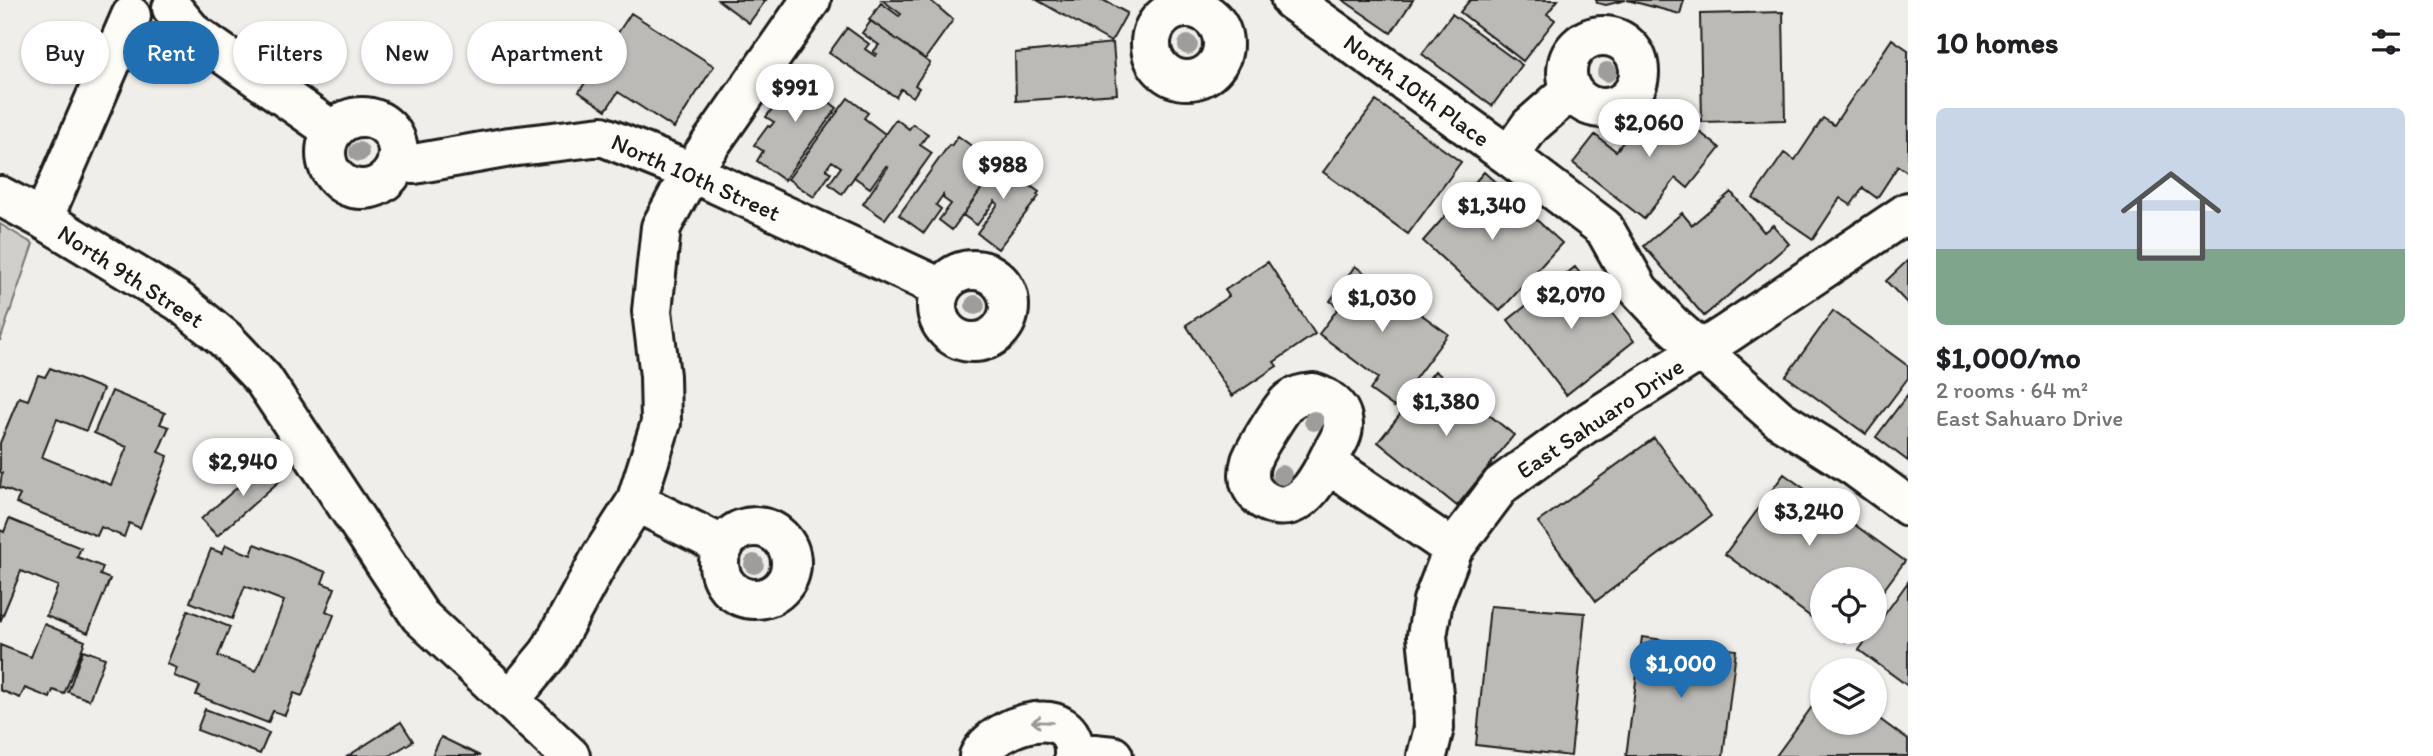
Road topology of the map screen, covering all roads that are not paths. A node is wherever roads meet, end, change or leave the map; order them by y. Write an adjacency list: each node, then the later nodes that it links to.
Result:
1 (811, 0): 9 (street)
2 (1291, 0): 7 (street, North 10th Place)
3 (175, 4): 4 (street); 6 (street)
4 (122, 8): 12 (street)
5 (1571, 90): 7 (street, North 10th Place)
6 (333, 131): 8 (street); 8 (street)
7 (1509, 156): 14 (street, North 10th Place)
8 (397, 160): 9 (street, North 10th Street)
9 (691, 172): 13 (street, North 10th Street); 16 (street)
10 (0, 196): 12 (street, North 9th Street)
11 (1908, 212): 14 (street, East Sahuaro Drive)
12 (43, 219): 20 (street, North 9th Street)
13 (941, 288)
14 (1701, 350): 17 (street, North 10th Place); 19 (street, East Sahuaro Drive)
15 (1327, 463): 19 (street)
16 (636, 502): 18 (street); 20 (street)
17 (1908, 506)
18 (724, 546)
19 (1452, 549): 25 (street, East Sahuaro Drive)
20 (510, 700): 22 (street, North 9th Street)
21 (1074, 754): 23 (street, one-way to 23); 24 (street)
22 (569, 756)
23 (979, 756)
24 (1113, 756)
25 (1427, 756)

